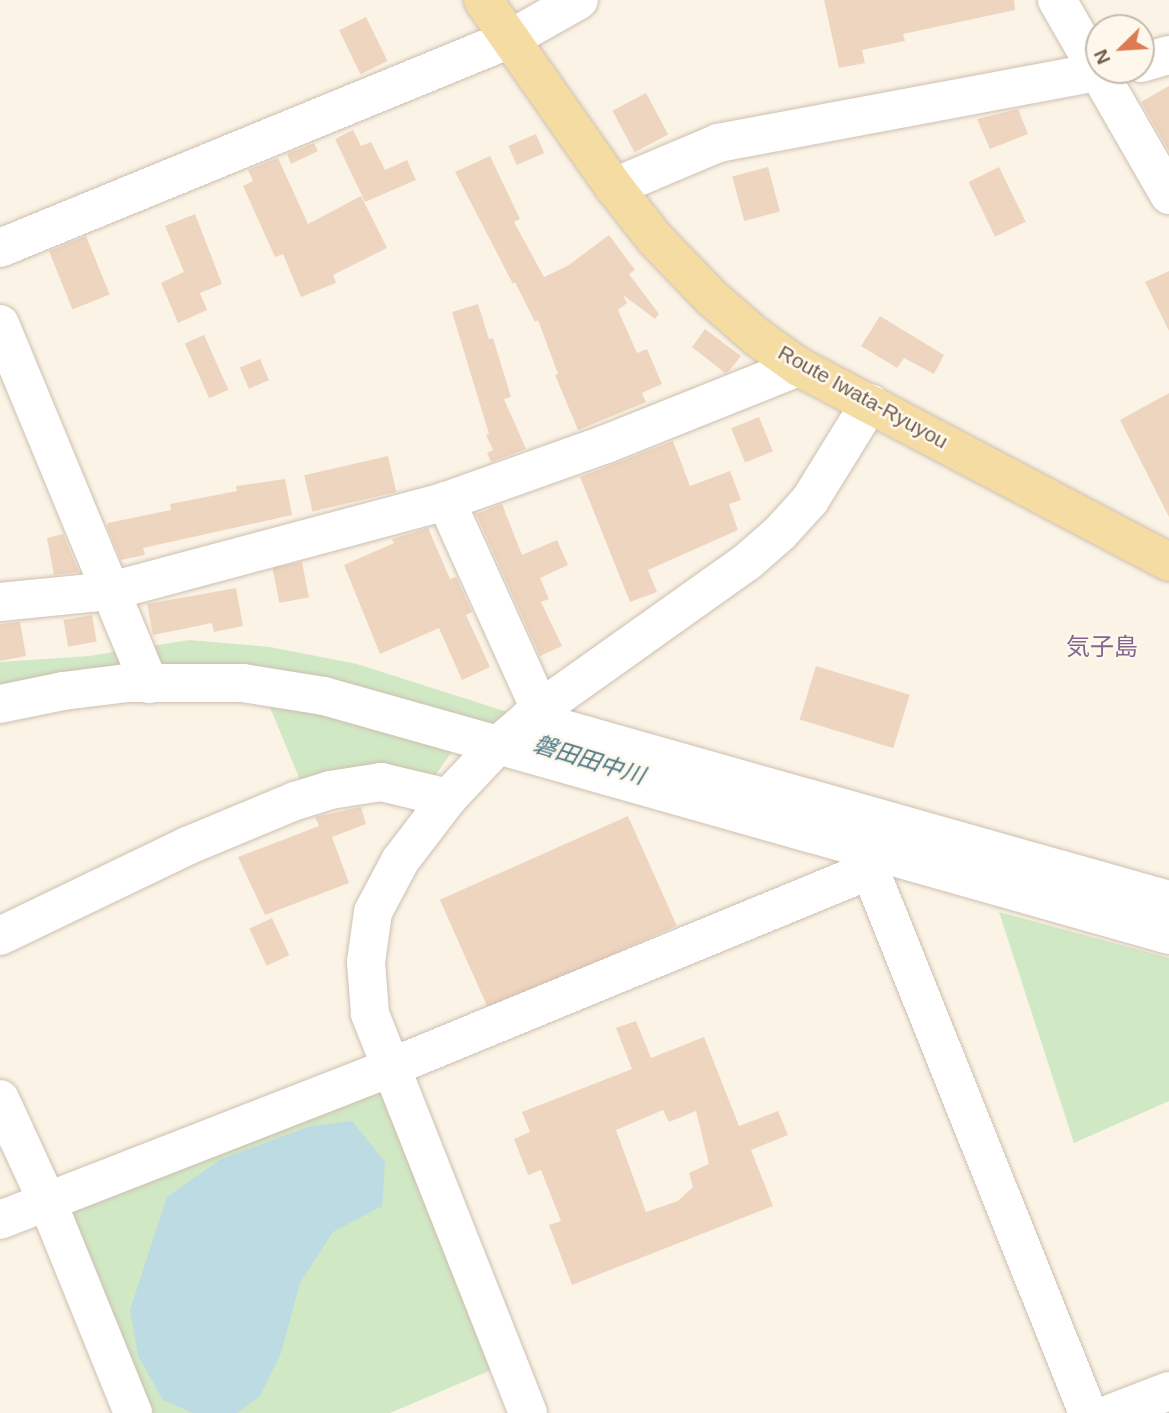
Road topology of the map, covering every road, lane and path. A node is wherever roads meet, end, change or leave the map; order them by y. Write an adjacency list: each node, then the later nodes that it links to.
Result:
1 (484, 0): 4 (main road, Route Iwata-Ryuyou)
2 (579, 0): 4 (street)
3 (1057, 0): 5 (street)
4 (510, 38): 8 (main road, Route Iwata-Ryuyou); 10 (street)
5 (1085, 43)
6 (1085, 74): 8 (street)
7 (1110, 84): 9 (street)
8 (614, 187): 12 (main road, Route Iwata-Ryuyou)
9 (1169, 195)
10 (0, 248)
11 (0, 324): 16 (street)
12 (799, 367): 13 (main road, Route Iwata-Ryuyou); 14 (street)
13 (870, 403): 15 (main road, Route Iwata-Ryuyou); 20 (street)
14 (446, 501): 16 (street); 20 (street)
15 (1169, 562)
16 (111, 591): 17 (street); 18 (street)
17 (0, 602)
18 (149, 684): 19 (street); 20 (street)
19 (0, 704)
20 (518, 728): 21 (street); 22 (street); 23 (street)
21 (448, 798): 25 (street); 26 (street)
22 (874, 862): 24 (street); 26 (street); 33 (street)
23 (1169, 900)
24 (1169, 935)
25 (0, 936)
26 (389, 1068): 28 (street); 32 (street)
27 (0, 1099): 28 (street)
28 (47, 1202): 29 (street); 31 (street)
29 (0, 1220)
30 (1169, 1391): 34 (street)
31 (133, 1413)
32 (528, 1413)
33 (1088, 1413)
34 (1112, 1413)

